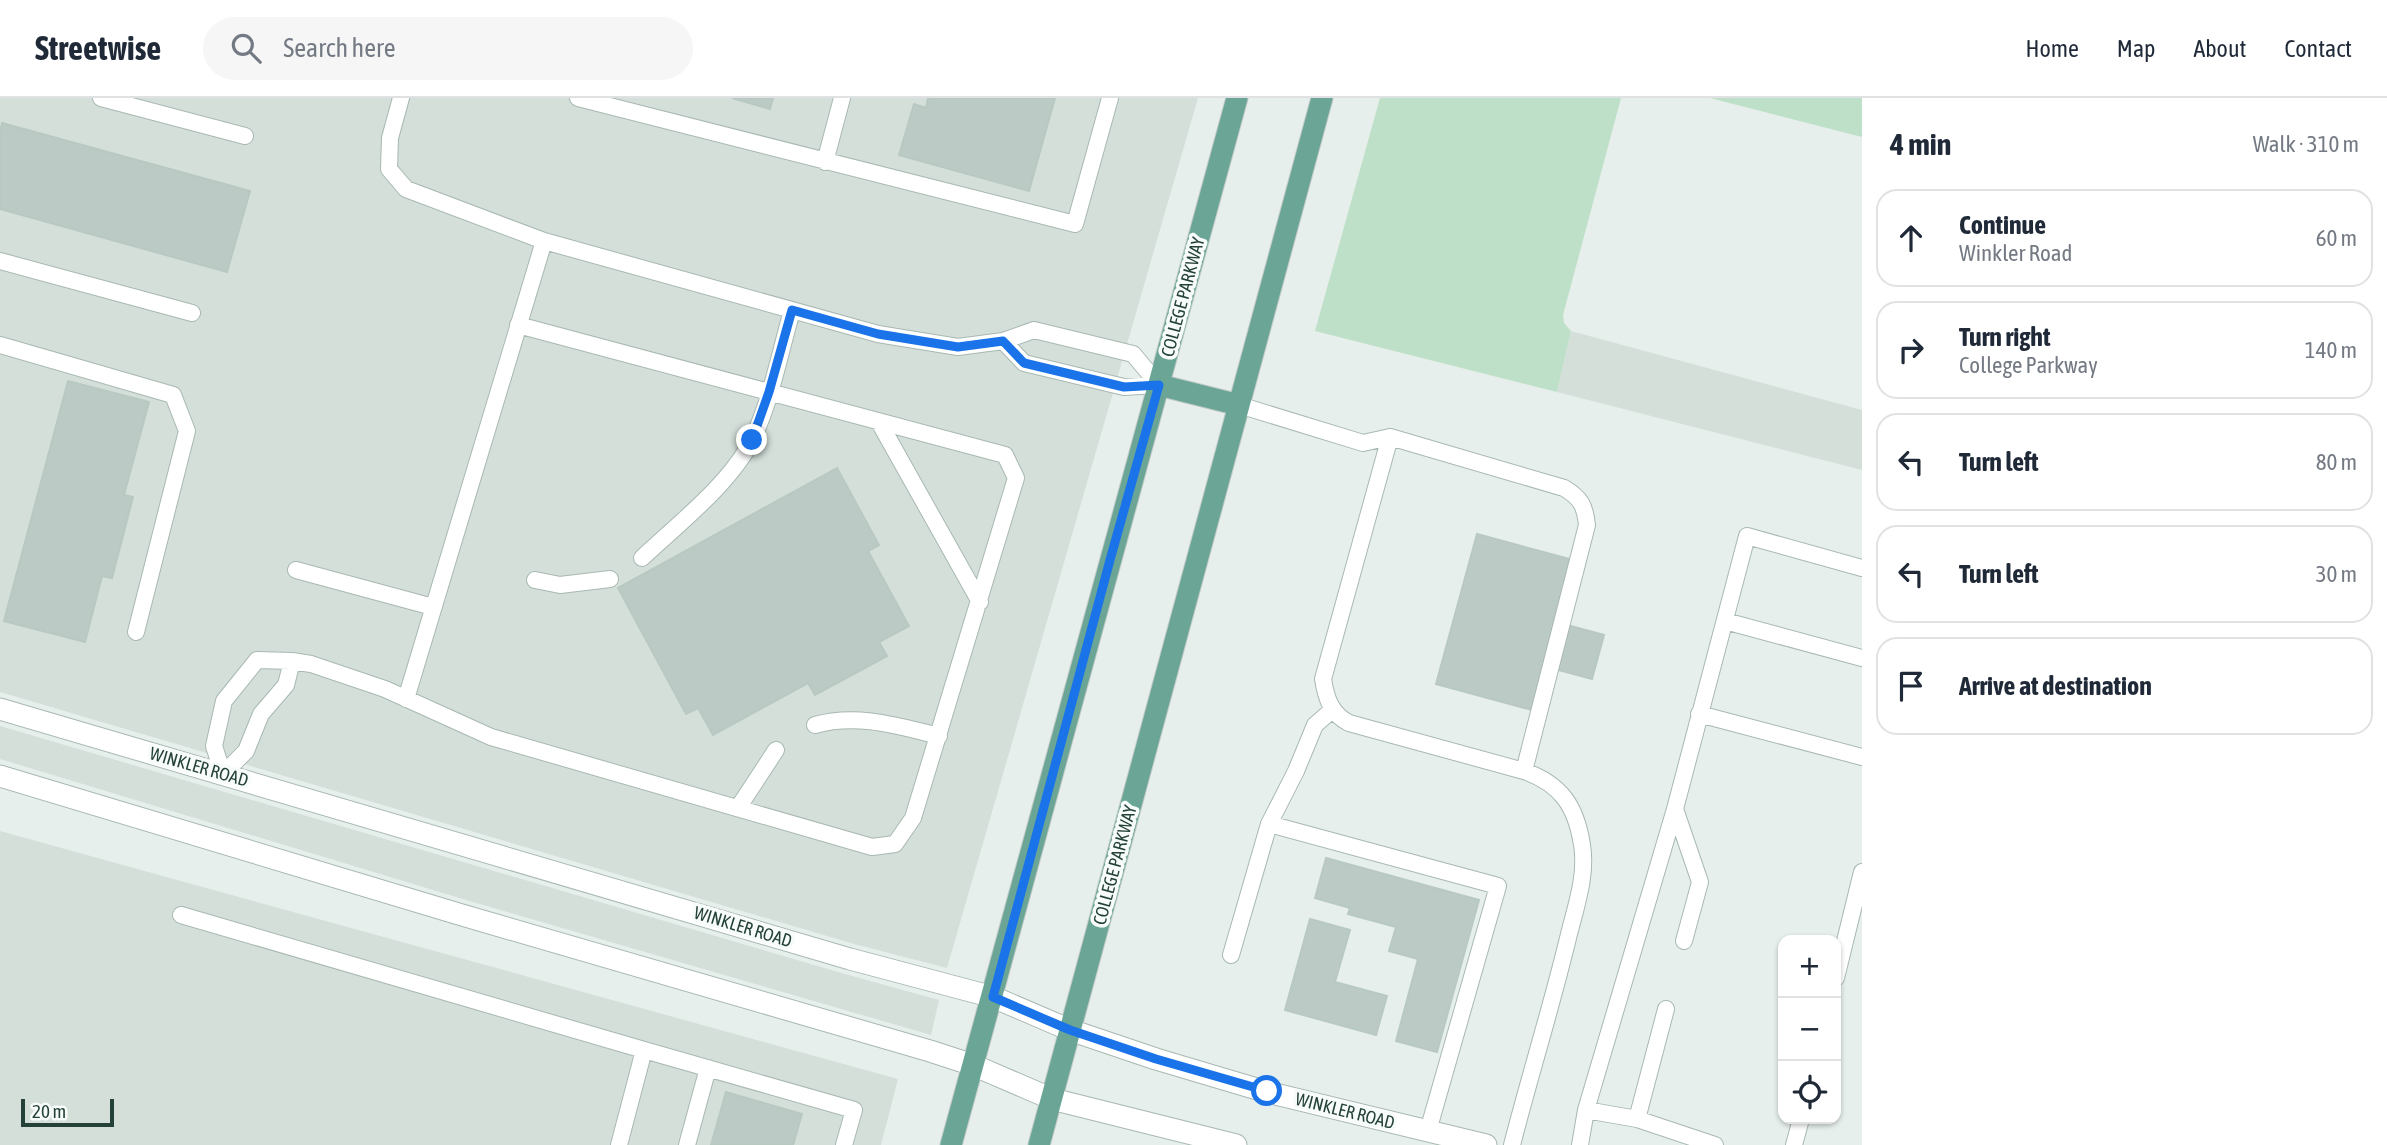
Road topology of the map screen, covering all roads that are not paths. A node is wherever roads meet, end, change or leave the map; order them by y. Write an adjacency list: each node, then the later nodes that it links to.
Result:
1 (100, 98): 8 (lane)
2 (401, 98): 10 (lane)
3 (578, 98): 9 (lane)
4 (842, 98): 9 (lane)
5 (1110, 98): 9 (lane)
6 (1237, 98): 17 (main road, COLLEGE PARKWAY)
7 (1322, 98): 19 (main road, COLLEGE PARKWAY)
8 (245, 136)
9 (825, 162)
10 (544, 242): 12 (lane); 14 (lane)
11 (0, 261): 13 (lane)
12 (792, 310): 15 (lane); 18 (lane)
13 (192, 313)
14 (518, 325): 18 (lane); 28 (lane)
15 (1003, 341): 17 (lane); 17 (lane)
16 (0, 345): 30 (lane)
17 (1159, 385): 19 (main road); 52 (main road, COLLEGE PARKWAY)
18 (769, 392): 20 (lane); 22 (lane)
19 (1239, 405): 21 (lane); 54 (main road, COLLEGE PARKWAY)
20 (879, 422): 27 (lane); 27 (lane)
21 (1390, 437): 35 (lane); 41 (lane)
22 (642, 558)
23 (1862, 568): 29 (lane)
24 (296, 570): 28 (lane)
25 (610, 579): 26 (lane)
26 (535, 580)
27 (980, 602): 38 (lane)
28 (433, 607): 33 (lane)
29 (1725, 621): 31 (lane); 36 (lane)
30 (136, 632)
31 (1862, 658)
32 (292, 661): 33 (lane); 42 (lane); 42 (lane)
33 (406, 699): 44 (lane)
34 (0, 709): 42 (street, WINKLER ROAD)
35 (1332, 710): 41 (lane); 46 (lane)
36 (1699, 714): 40 (lane); 45 (lane)
37 (815, 725): 38 (lane)
38 (939, 736): 44 (lane)
39 (776, 750): 44 (lane)
40 (1862, 758)
41 (1524, 771): 70 (lane)
42 (223, 774): 52 (street, WINKLER ROAD)
43 (0, 776): 56 (street)
44 (738, 808)
45 (1675, 809): 49 (lane); 59 (lane)
46 (1269, 824): 50 (lane); 62 (lane)
47 (1862, 873): 51 (lane)
48 (181, 915): 55 (lane)
49 (1684, 941)
50 (1231, 955)
51 (1841, 958)
52 (993, 997): 54 (street, WINKLER ROAD); 56 (main road, COLLEGE PARKWAY)
53 (1666, 1009): 60 (lane)
54 (1070, 1030): 58 (main road, COLLEGE PARKWAY); 62 (street, WINKLER ROAD)
55 (644, 1050): 57 (lane); 63 (lane)
56 (973, 1065): 58 (street); 66 (main road, COLLEGE PARKWAY)
57 (708, 1068): 64 (lane); 65 (lane)
58 (1052, 1099): 67 (main road, COLLEGE PARKWAY); 68 (street)
59 (1586, 1110): 60 (lane); 71 (lane)
60 (1637, 1119): 72 (lane)
61 (1800, 1124): 73 (lane)
62 (1429, 1131): 69 (street, WINKLER ROAD)
63 (618, 1145)
64 (687, 1145)
65 (844, 1145)
66 (951, 1145)
67 (1039, 1145)
68 (1236, 1145)
69 (1486, 1145)
70 (1511, 1145)
71 (1580, 1145)
72 (1715, 1145)
73 (1794, 1145)

